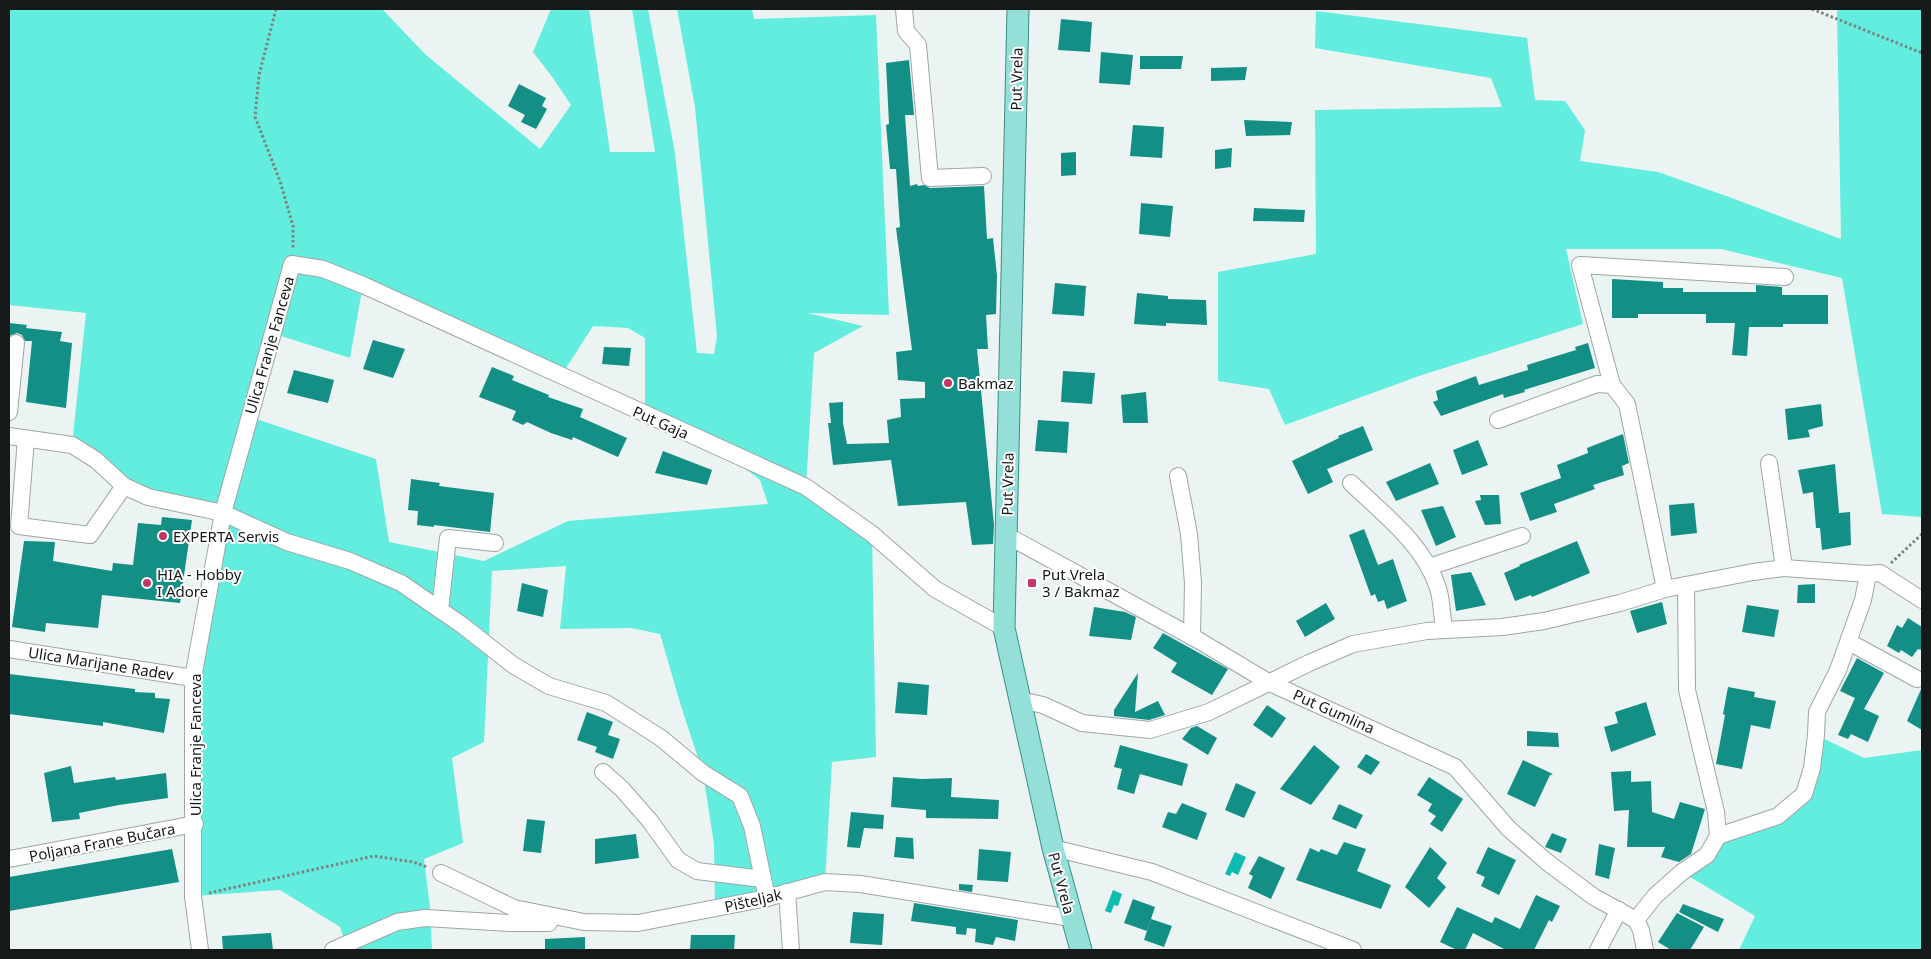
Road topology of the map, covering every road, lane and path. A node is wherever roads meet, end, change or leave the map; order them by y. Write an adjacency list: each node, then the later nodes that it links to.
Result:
1 (276, 9): 7 (path)
2 (904, 9): 6 (street)
3 (1018, 9): 20 (main road, Put Vrela)
4 (1812, 9): 5 (path)
5 (1922, 53)
6 (983, 176)
7 (292, 264): 19 (street, Ulica Franje Fanceva); 31 (street, Put Gaja)
8 (1785, 277): 10 (street)
9 (16, 343): 11 (street)
10 (1612, 385): 12 (street); 28 (street)
11 (9, 412)
12 (1498, 420)
13 (9, 436): 14 (street)
14 (26, 439): 18 (street); 18 (street)
15 (1769, 463): 25 (street)
16 (1178, 476): 33 (street)
17 (1351, 483): 24 (street)
18 (124, 486): 19 (street)
19 (222, 513): 30 (street); 36 (street, Ulica Franje Fanceva)
20 (1006, 534): 31 (main road, Put Vrela); 33 (street, Put Gumlina)
21 (1922, 534): 26 (path)
22 (1522, 536): 24 (street)
23 (495, 543): 30 (street)
24 (1429, 567): 32 (street)
25 (1784, 568): 26 (street); 27 (street)
26 (1874, 574): 29 (street); 34 (street)
27 (1686, 585): 28 (street); 42 (street)
28 (1665, 589): 32 (street)
29 (1922, 600)
30 (440, 610): 46 (street)
31 (1004, 628): 39 (main road, Put Vrela)
32 (1444, 630): 38 (street)
33 (1192, 637): 38 (street, Put Gumlina)
34 (1849, 642): 37 (street); 42 (street)
35 (9, 649): 36 (street, Ulica Marijane Radev)
36 (193, 678): 41 (street, Ulica Franje Fanceva)
37 (1917, 679)
38 (1270, 683): 39 (street); 50 (street, Put Gumlina)
39 (1020, 700): 43 (main road, Put Vrela)
40 (603, 772): 46 (street)
41 (194, 824): 44 (street, Poljana Frane Bučara); 48 (street, Ulica Franje Fanceva)
42 (1718, 836): 52 (street)
43 (1053, 848): 51 (main road, Put Vrela); 58 (street)
44 (9, 859)
45 (442, 873): 48 (path); 53 (street, Pišteljak)
46 (763, 879): 49 (street)
47 (787, 892): 49 (street, Pišteljak); 51 (street, Pišteljak); 56 (street)
48 (193, 896): 54 (street, Ulica Franje Fanceva)
49 (767, 898): 53 (street, Pišteljak)
50 (1619, 910): 52 (street, Put Gumlina); 59 (street)
51 (1071, 918): 57 (main road, Put Vrela)
52 (1636, 920): 60 (street)
53 (584, 922): 55 (street)
54 (200, 950)
55 (333, 950)
56 (791, 950)
57 (1081, 950)
58 (1353, 950)
59 (1598, 950)
60 (1645, 950)

